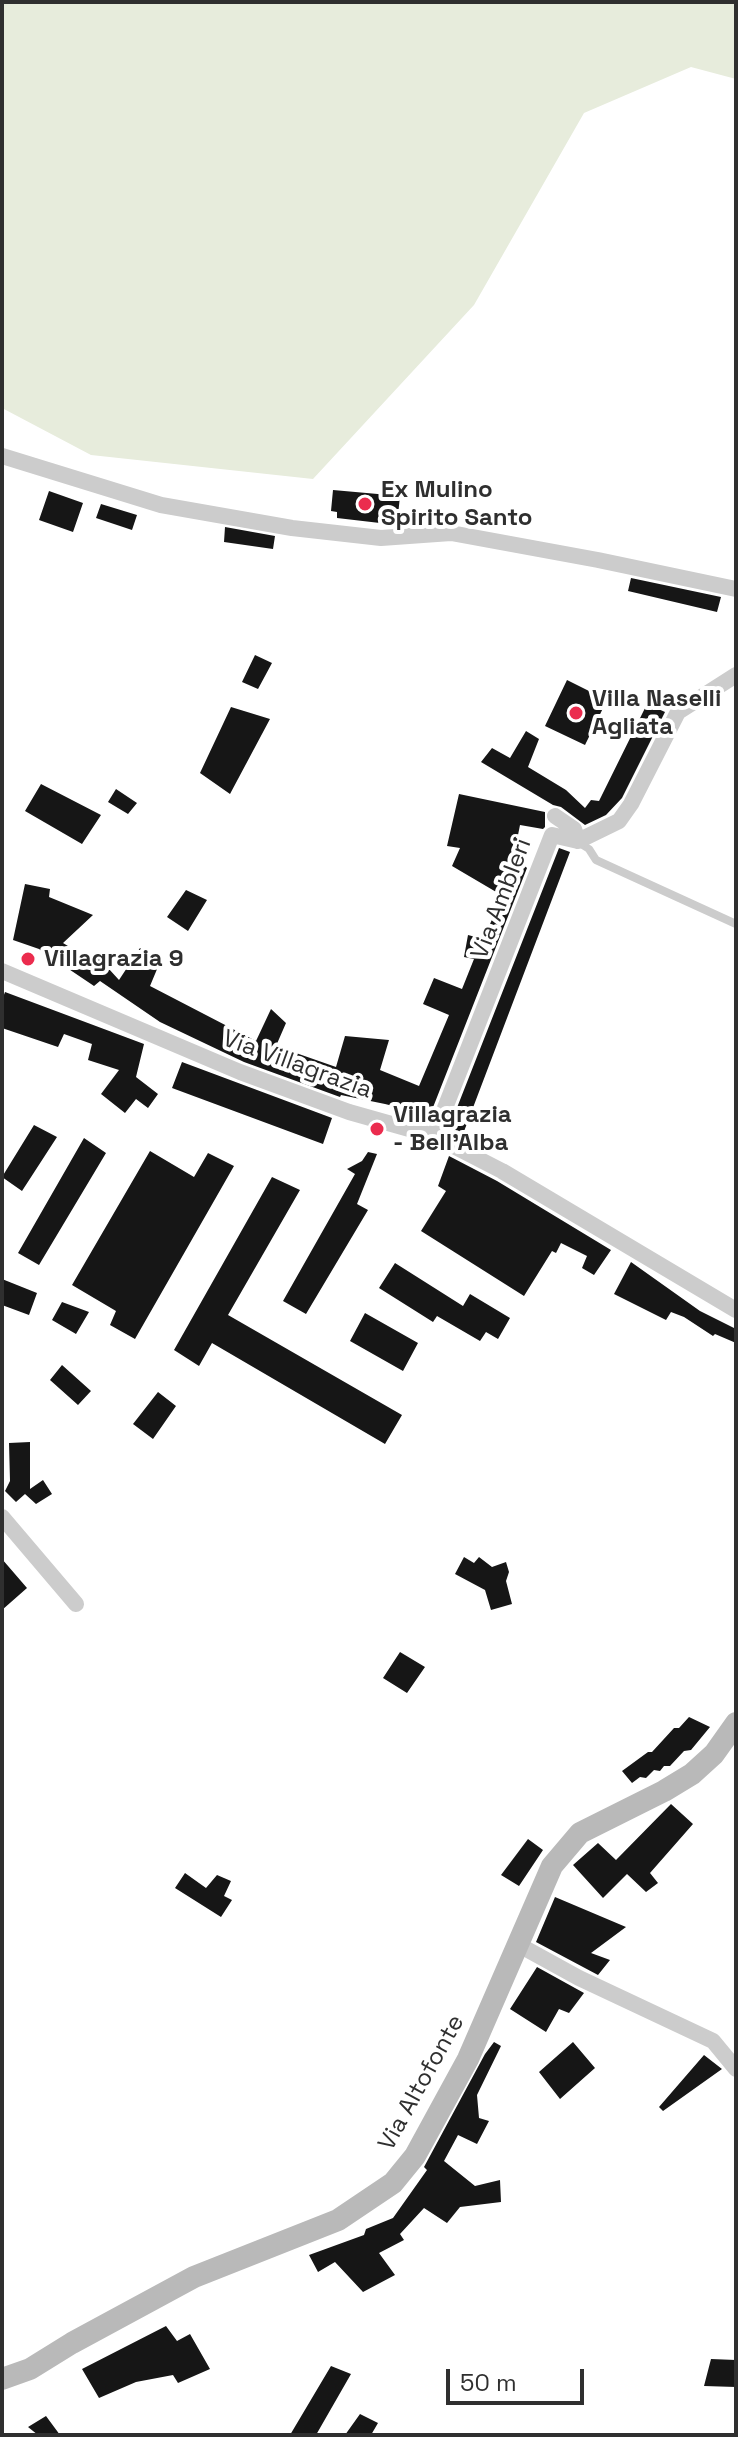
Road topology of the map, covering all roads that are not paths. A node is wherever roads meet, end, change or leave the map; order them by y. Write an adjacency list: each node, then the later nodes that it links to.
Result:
1 (2, 456): 2 (street)
2 (736, 589)
3 (736, 675): 5 (street, Via Ambleri)
4 (555, 816): 5 (street)
5 (578, 841): 6 (lane); 8 (street, Via Ambleri)
6 (736, 924)
7 (2, 971): 8 (street, Via Villagrazia)
8 (434, 1136): 9 (street, Via Villagrazia)
9 (736, 1310)
10 (2, 1517): 11 (street)
11 (76, 1604)
12 (736, 1723): 13 (main road, Via Altofonte)
13 (519, 1945): 14 (street); 15 (main road, Via Altofonte)
14 (736, 2069)
15 (2, 2379)

